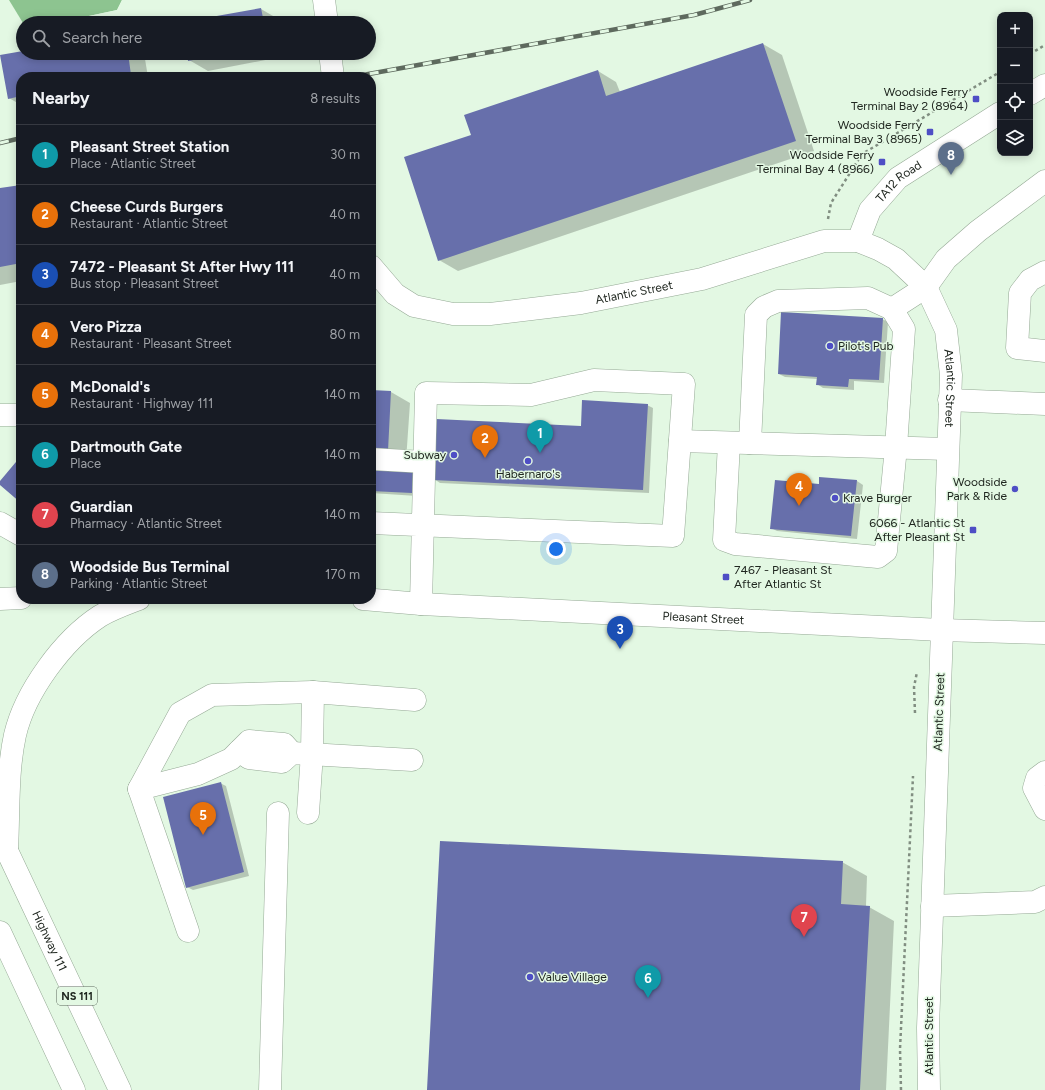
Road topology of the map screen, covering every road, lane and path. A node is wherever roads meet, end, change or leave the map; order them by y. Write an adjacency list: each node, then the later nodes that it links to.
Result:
1 (324, 0): 2 (main road)
2 (326, 16)
3 (1045, 45): 4 (path)
4 (1033, 52)
5 (331, 60): 6 (main road)
6 (332, 72)
7 (997, 74): 12 (path)
8 (1045, 84): 9 (main road)
9 (1033, 92)
10 (997, 115): 13 (main road, TA12 Road)
11 (1045, 181): 16 (main road)
12 (824, 241): 13 (main road, Atlantic Street); 14 (main road, Atlantic Street)
13 (858, 241): 16 (main road, Atlantic Street)
14 (376, 272)
15 (1045, 272): 18 (main road)
16 (926, 287): 17 (main road); 19 (main road, Atlantic Street)
17 (892, 309): 24 (main road); 25 (main road)
18 (1045, 351)
19 (949, 400): 20 (main road); 26 (main road, Atlantic Street)
20 (1045, 404)
21 (0, 415): 22 (main road)
22 (16, 415)
23 (680, 442): 24 (main road); 28 (main road); 31 (main road)
24 (740, 443): 25 (main road); 25 (main road)
25 (896, 447): 26 (main road)
26 (947, 449): 38 (main road, Atlantic Street)
27 (376, 459): 28 (main road)
28 (424, 462): 31 (main road)
29 (0, 523): 32 (main road)
30 (376, 523): 31 (main road)
31 (422, 525): 37 (main road)
32 (16, 532)
33 (16, 598): 34 (main road)
34 (0, 599)
35 (376, 600): 37 (main road, Pleasant Street)
36 (128, 604): 49 (main road)
37 (421, 604): 38 (main road, Pleasant Street)
38 (941, 630): 39 (main road, Pleasant Street); 51 (main road, Atlantic Street)
39 (1045, 633)
40 (313, 692): 41 (main road); 42 (main road); 45 (main road)
41 (415, 700)
42 (302, 753): 43 (main road); 45 (main road); 48 (main road)
43 (412, 760)
44 (1045, 772): 46 (main road)
45 (139, 789): 53 (main road)
46 (1045, 809)
47 (278, 813): 57 (main road)
48 (308, 813)
49 (4, 842): 56 (main road, Highway 111 / NS 111)
50 (1045, 897): 51 (main road)
51 (932, 912): 52 (main road); 58 (main road, Atlantic Street)
52 (1045, 915)
53 (188, 931)
54 (0, 932): 55 (main road)
55 (74, 1090)
56 (120, 1090)
57 (270, 1090)
58 (929, 1090)

